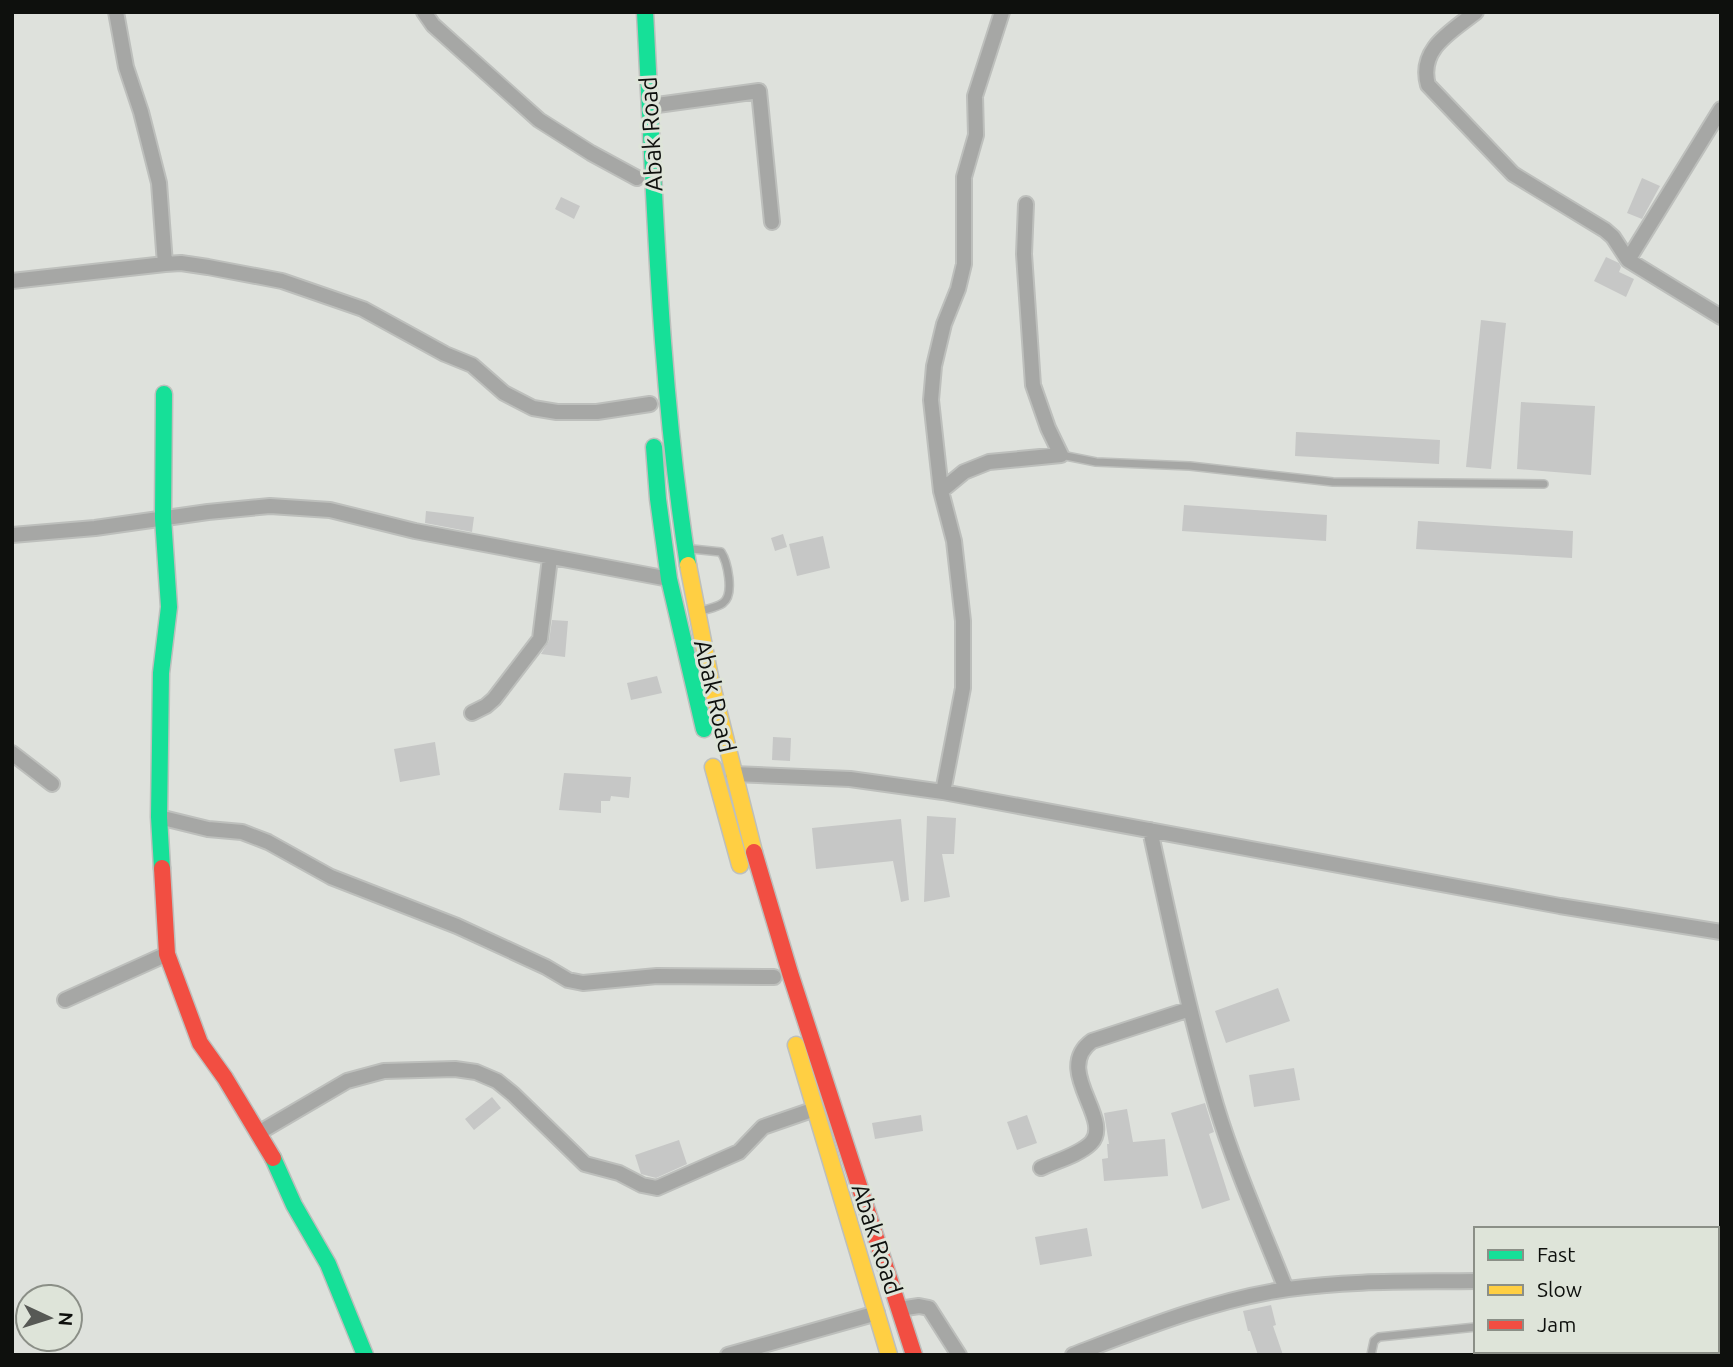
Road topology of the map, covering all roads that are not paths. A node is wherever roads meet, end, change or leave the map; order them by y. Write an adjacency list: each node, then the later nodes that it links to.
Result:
1 (116, 12): 14 (street)
2 (424, 12): 9 (street)
3 (645, 12): 7 (main road, Abak Road)
4 (1002, 12): 22 (street)
5 (1476, 12): 13 (street)
6 (630, 40): 7 (main road, Abak Road)
7 (643, 107): 9 (main road, Abak Road); 11 (street); 25 (main road, Abak Road)
8 (1721, 109): 13 (street)
9 (638, 191): 12 (main road, Abak Road)
10 (1026, 204): 20 (street)
11 (772, 222)
12 (640, 230)
13 (1628, 260): 16 (street)
14 (165, 264): 15 (street); 19 (street)
15 (12, 281)
16 (1721, 317)
17 (649, 383): 19 (main road, Abak Road)
18 (164, 394): 23 (main road)
19 (651, 417): 27 (main road, Abak Road)
20 (1061, 455): 21 (lane); 22 (street)
21 (1544, 484)
22 (941, 491): 33 (street)
23 (163, 518): 24 (street); 26 (street); 34 (main road)
24 (12, 535)
25 (685, 548): 28 (main road, Abak Road); 28 (lane)
26 (550, 558): 27 (street); 29 (street)
27 (670, 579): 36 (main road, Abak Road)
28 (697, 612): 31 (main road, Abak Road)
29 (472, 713)
30 (12, 753): 32 (street)
31 (733, 774): 33 (street); 48 (main road, Abak Road)
32 (52, 784)
33 (943, 792): 35 (street)
34 (159, 817): 38 (main road); 39 (street)
35 (1150, 830): 37 (street); 41 (street)
36 (746, 887)
37 (1721, 932)
38 (167, 954): 40 (street); 44 (main road)
39 (774, 977)
40 (65, 1000)
41 (1190, 1009): 45 (street); 47 (street)
42 (790, 1025): 43 (main road, Abak Road)
43 (815, 1109): 44 (street); 49 (main road, Abak Road)
44 (260, 1132): 51 (main road)
45 (1041, 1168)
46 (1474, 1281): 47 (street)
47 (1286, 1289): 56 (street)
48 (899, 1309): 54 (main road, Abak Road); 55 (street)
49 (877, 1314): 52 (street); 53 (main road, Abak Road)
50 (1474, 1326): 57 (lane)
51 (365, 1355)
52 (728, 1355)
53 (889, 1355)
54 (914, 1355)
55 (960, 1355)
56 (1073, 1355)
57 (1371, 1355)

